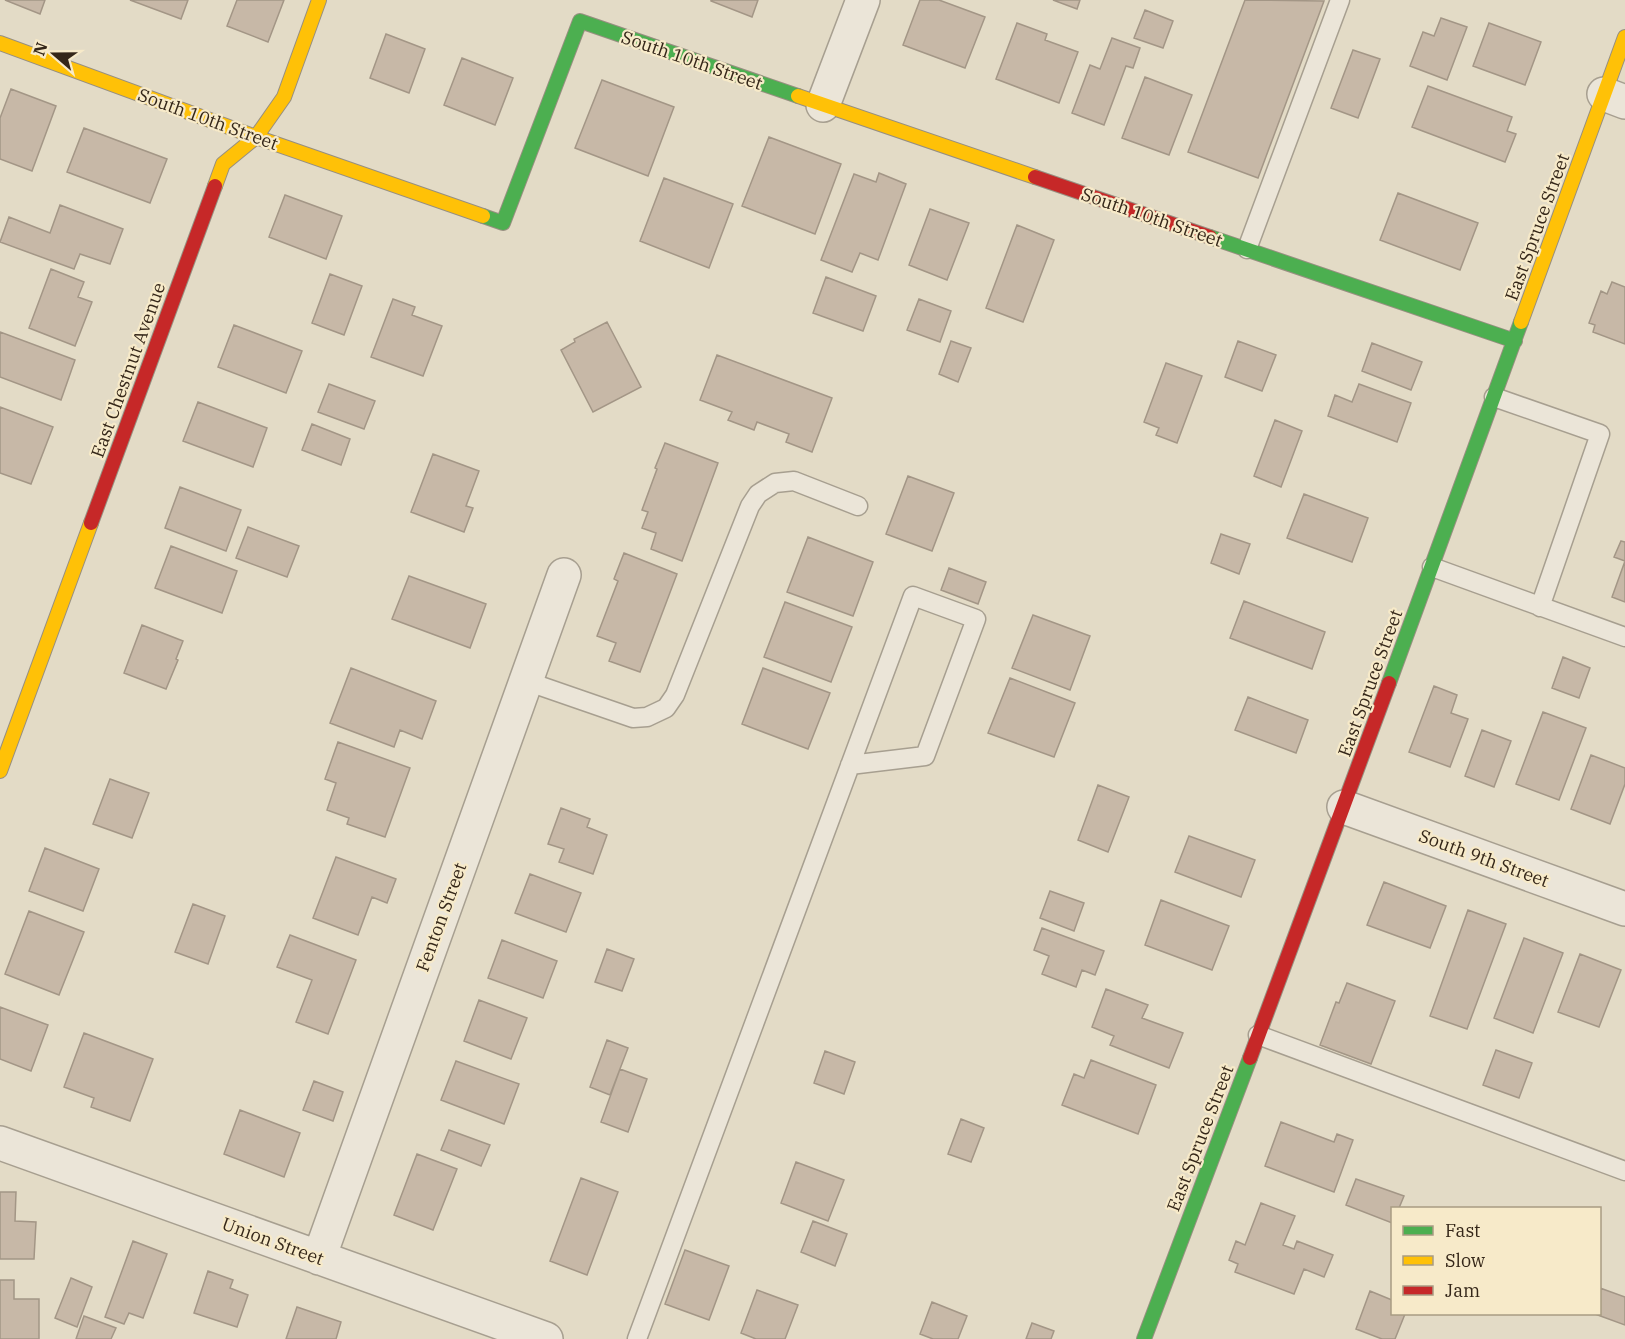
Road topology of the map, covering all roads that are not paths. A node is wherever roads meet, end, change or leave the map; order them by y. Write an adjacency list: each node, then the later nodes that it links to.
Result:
1 (319, 0): 8 (street, East Chestnut Avenue)
2 (863, 0): 7 (street)
3 (1340, 0): 9 (lane)
4 (1625, 37): 6 (street, East Spruce Street)
5 (0, 43): 8 (street, South 10th Street)
6 (1614, 98): 10 (street, East Spruce Street)
7 (823, 105): 8 (street, South 10th Street); 9 (street, South 10th Street)
8 (256, 137): 19 (street, East Chestnut Avenue)
9 (1247, 249): 10 (street, South 10th Street)
10 (1515, 341): 11 (street, East Spruce Street)
11 (1494, 397): 13 (street, East Spruce Street); 15 (lane)
12 (858, 506): 17 (lane)
13 (1432, 567): 15 (lane); 20 (street, East Spruce Street)
14 (564, 575): 17 (street, Fenton Street)
15 (1540, 606): 16 (lane)
16 (1625, 637)
17 (526, 681): 25 (street, Fenton Street)
18 (850, 765): 18 (lane); 27 (lane)
19 (0, 771)
20 (1344, 807): 21 (street, South 9th Street); 22 (street, East Spruce Street)
21 (1625, 909)
22 (1258, 1035): 24 (lane); 28 (street, East Spruce Street)
23 (0, 1143): 25 (street, Union Street)
24 (1625, 1171)
25 (319, 1258): 26 (street, Union Street)
26 (546, 1339)
27 (637, 1339)
28 (1144, 1339)

